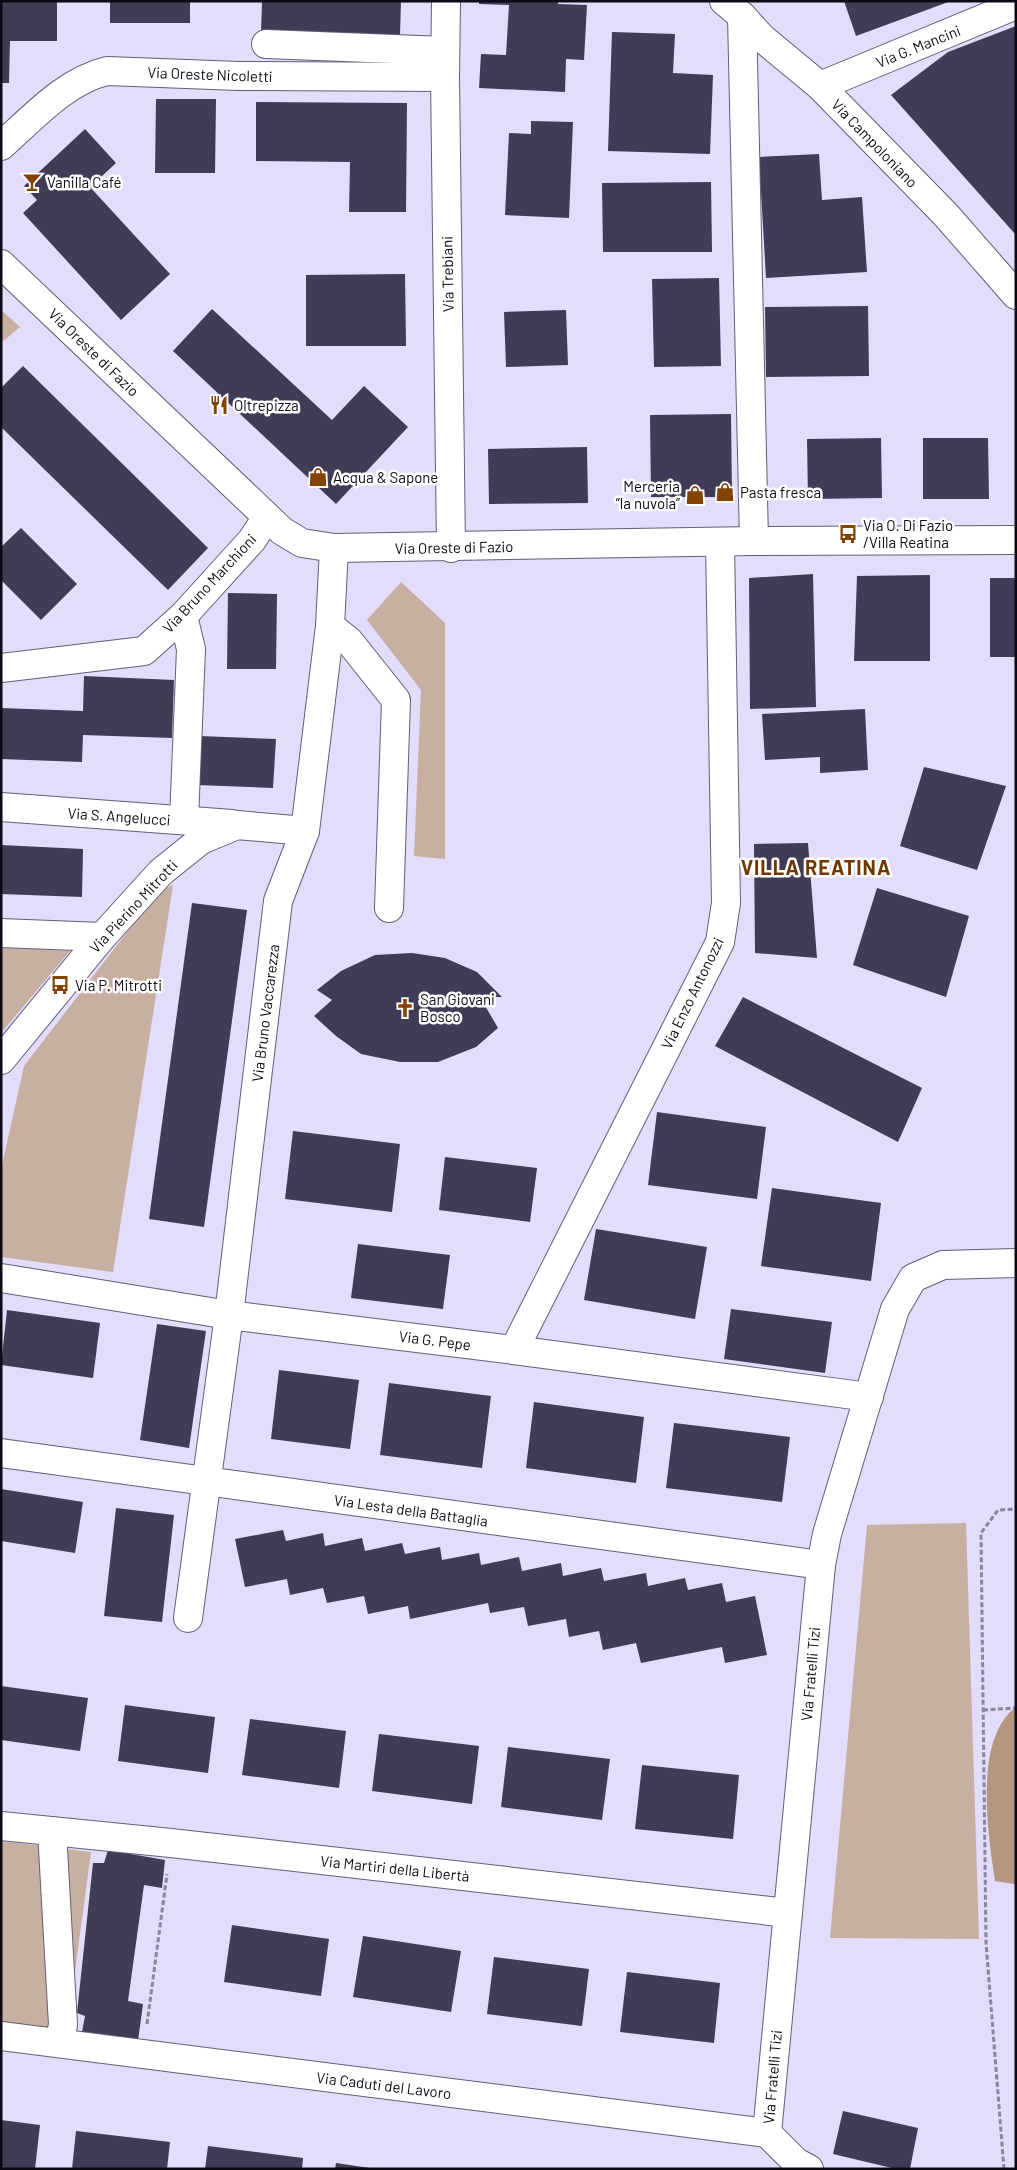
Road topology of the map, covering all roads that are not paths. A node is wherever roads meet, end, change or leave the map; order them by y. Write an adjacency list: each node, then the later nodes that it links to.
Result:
1 (446, 1): 5 (street, Via Trebiani)
2 (1016, 5): 6 (street, Via G. Mancini)
3 (733, 9): 6 (street, Via Campoloniano); 12 (street)
4 (266, 44): 5 (street)
5 (445, 64): 7 (street, Via Oreste Nicoletti); 15 (street, Via Trebiani)
6 (820, 86): 9 (street, Via Campoloniano)
7 (1, 146)
8 (1, 264): 10 (street, Via Oreste di Fazio)
9 (1016, 294)
10 (267, 517): 14 (street, Via Oreste di Fazio); 16 (street, Via Bruno Marchioni)
11 (1016, 540): 12 (street, Via Oreste di Fazio)
12 (754, 541): 13 (street, Via Oreste di Fazio)
13 (720, 542): 15 (street, Via Oreste di Fazio); 30 (street, Via Enzo Antonozzi)
14 (334, 548): 15 (street, Via Oreste di Fazio); 17 (street, Via Bruno Vaccarezza)
15 (451, 548)
16 (184, 616): 18 (street, Via Bruno Marchioni); 20 (street)
17 (330, 626): 22 (street, Via Bruno Vaccarezza); 23 (street)
18 (1, 668)
19 (1, 807): 20 (street, Via S. Angelucci)
20 (184, 820): 21 (street, Via S. Angelucci)
21 (237, 825): 22 (street, Via Pierino Mitrotti); 25 (street, Via Pierino Mitrotti)
22 (305, 831): 29 (street, Via Bruno Vaccarezza)
23 (389, 908)
24 (1, 933): 25 (street)
25 (102, 936): 26 (street, Via Pierino Mitrotti)
26 (1, 1060)
27 (1016, 1263): 31 (street, Via Fratelli Tizi)
28 (1, 1278): 29 (street, Via G. Pepe)
29 (229, 1315): 30 (street, Via G. Pepe); 33 (street, Via Bruno Vaccarezza)
30 (514, 1350): 31 (street, Via G. Pepe)
31 (868, 1397): 34 (street, Via Fratelli Tizi)
32 (1, 1454): 33 (street, Via Lesta della Battaglia)
33 (207, 1482): 34 (street, Via Lesta della Battaglia); 35 (street, Via Bruno Vaccarezza)
34 (820, 1565): 38 (street, Via Fratelli Tizi)
35 (188, 1618)
36 (1, 1826): 37 (street, Via Martiri della Libertà)
37 (52, 1831): 38 (street, Via Martiri della Libertà); 40 (street)
38 (788, 1913): 41 (street, Via Fratelli Tizi)
39 (1, 2036): 40 (street, Via Caduti del Lavoro)
40 (59, 2044): 41 (street, Via Caduti del Lavoro)
41 (767, 2133): 42 (street, Via Fratelli Tizi)
42 (809, 2169)

